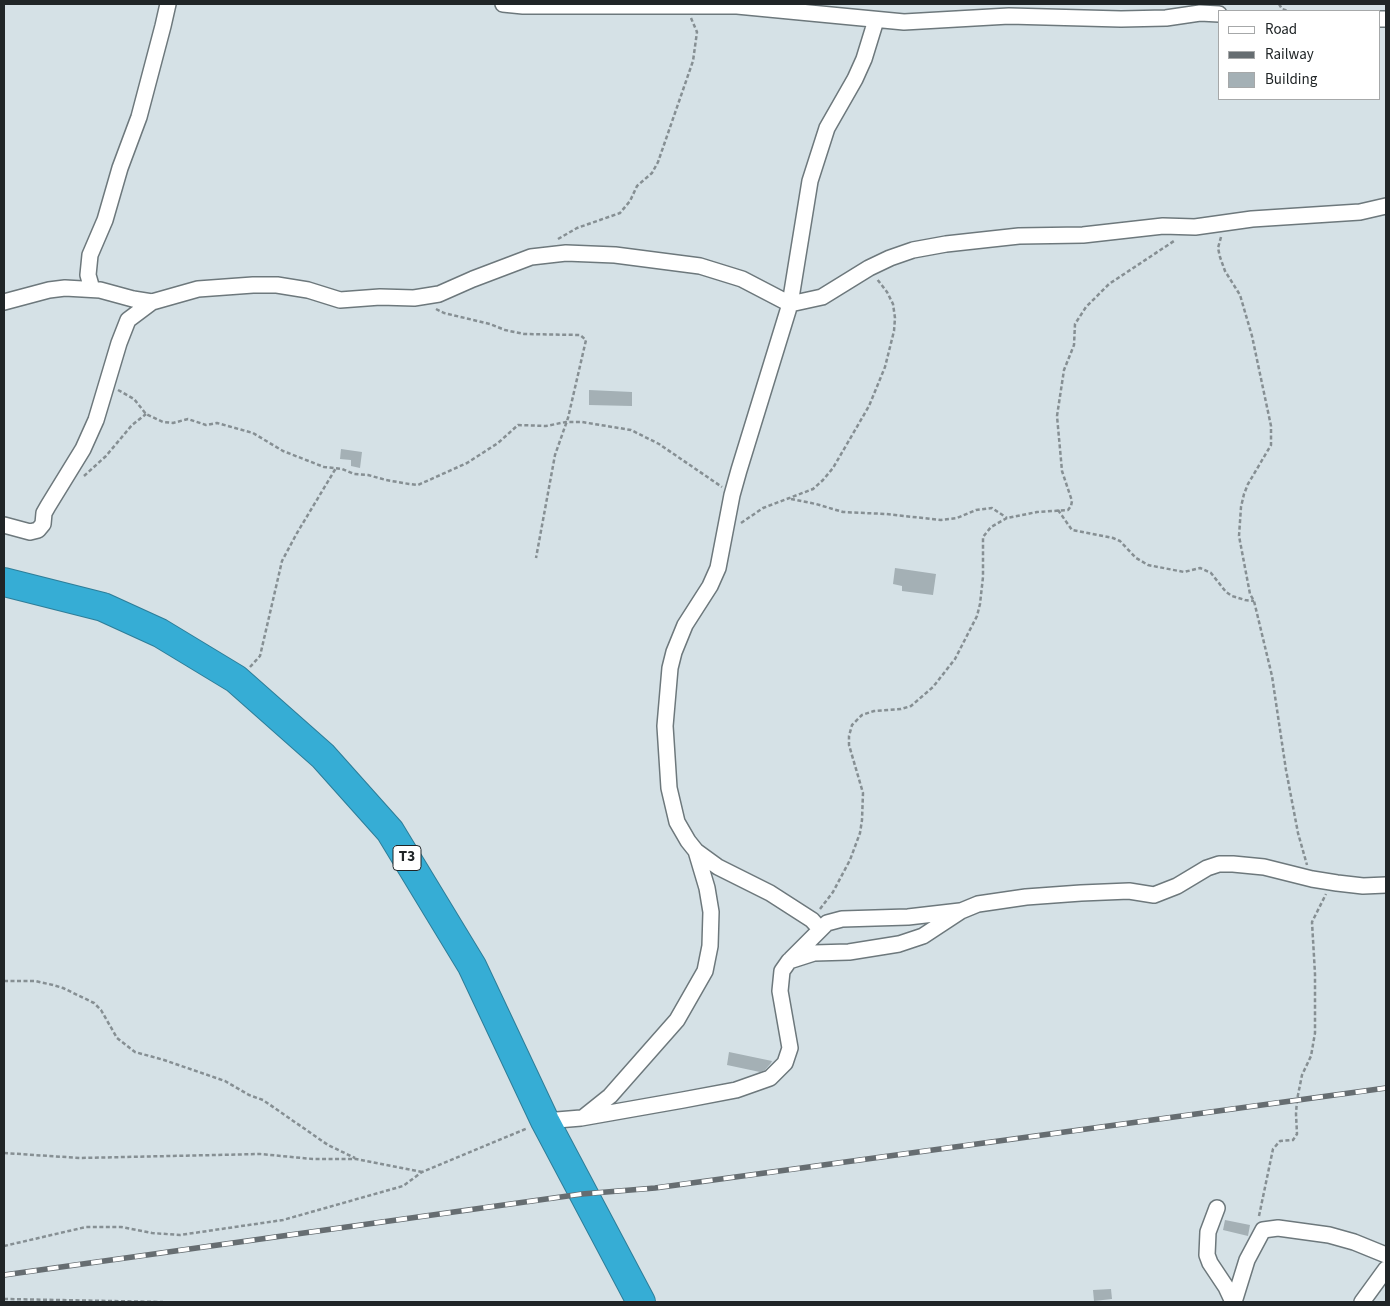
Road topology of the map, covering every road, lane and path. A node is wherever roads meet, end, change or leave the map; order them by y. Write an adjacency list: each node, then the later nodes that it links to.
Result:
1 (168, 4): 13 (street)
2 (502, 4): 3 (street)
3 (684, 6): 7 (street); 11 (path)
4 (1044, 10): 5 (street); 6 (street)
5 (966, 11): 7 (street)
6 (1218, 14)
7 (876, 20): 17 (street)
8 (1386, 206): 9 (street)
9 (1225, 221): 10 (street); 31 (path)
10 (1195, 227): 12 (street); 25 (path)
11 (555, 241)
12 (869, 268): 17 (street); 24 (path)
13 (92, 289): 15 (street); 16 (street)
14 (414, 298): 16 (street); 17 (street); 20 (path)
15 (4, 302)
16 (152, 302): 18 (street)
17 (790, 304): 23 (street)
18 (108, 381): 19 (path); 27 (street)
19 (146, 414): 21 (path); 22 (path)
20 (566, 422): 21 (path); 23 (path); 29 (path)
21 (336, 468): 32 (path)
22 (79, 480)
23 (732, 495): 28 (street)
24 (790, 499): 26 (path); 28 (path)
25 (1058, 510): 26 (path); 31 (path)
26 (1007, 518): 38 (path)
27 (4, 525)
28 (725, 536): 33 (street)
29 (536, 558)
30 (4, 582): 32 (highway, T3)
31 (1254, 601): 34 (path)
32 (236, 679): 42 (highway, T3)
33 (696, 851): 38 (street); 41 (street)
34 (1312, 879): 35 (street); 37 (street)
35 (1332, 882): 36 (street); 47 (path)
36 (1386, 885)
37 (961, 911): 38 (street); 39 (street)
38 (816, 925): 39 (street)
39 (789, 961): 41 (street)
40 (4, 981): 44 (path)
41 (581, 1118): 42 (street)
42 (545, 1121): 45 (path); 53 (highway, T3)
43 (4, 1153): 44 (path)
44 (356, 1159): 45 (path)
45 (422, 1172): 48 (path)
46 (1217, 1208): 54 (street)
47 (1261, 1232): 49 (street); 54 (street)
48 (4, 1246)
49 (1386, 1255)
50 (1386, 1269): 55 (street)
51 (4, 1299): 52 (path)
52 (163, 1302)
53 (641, 1302)
54 (1233, 1302)
55 (1362, 1302)

